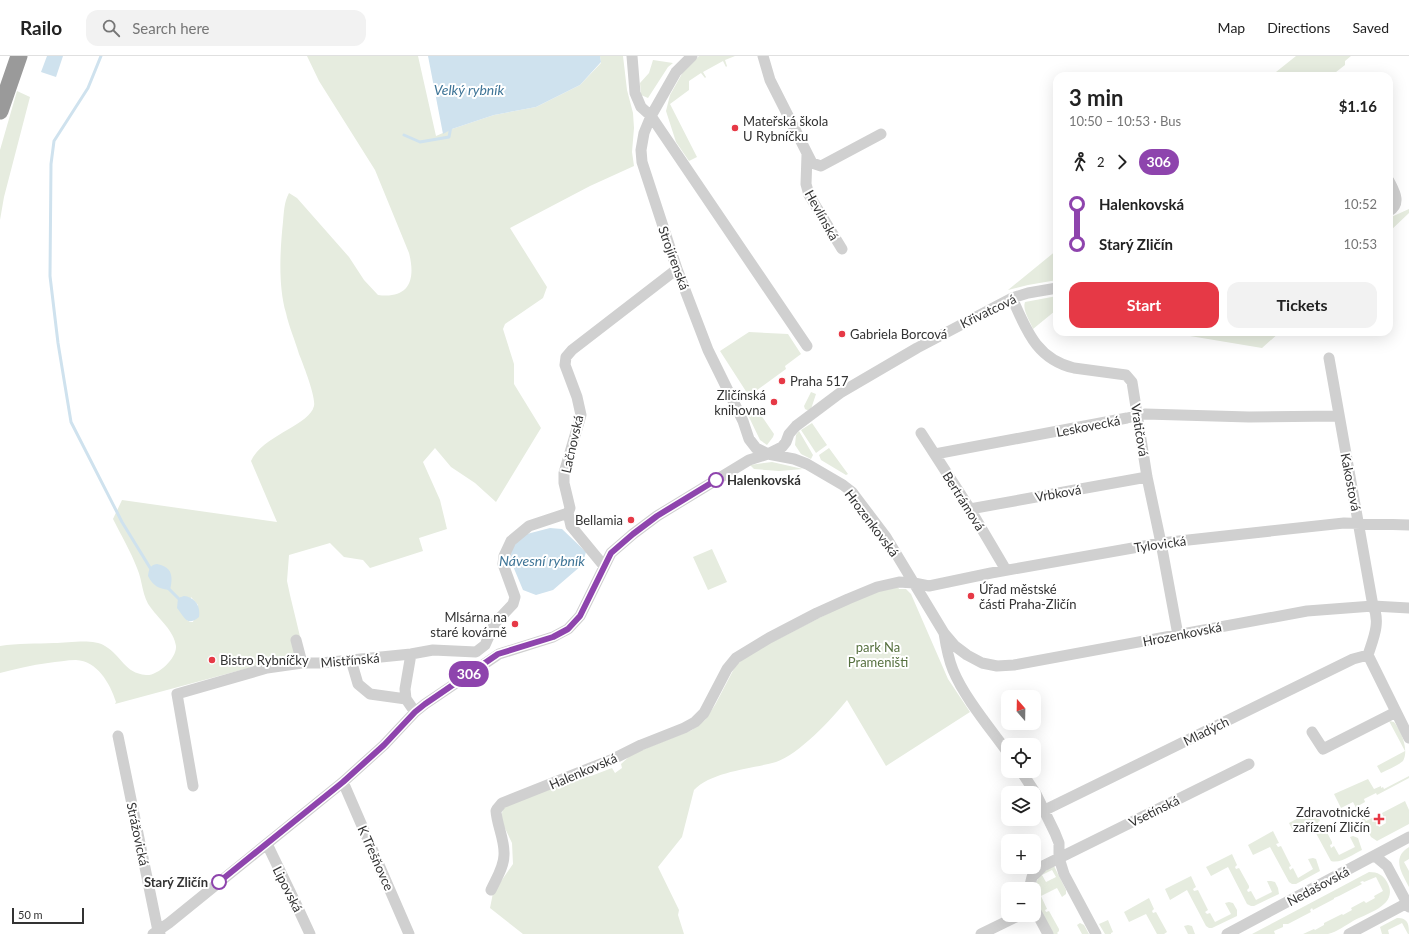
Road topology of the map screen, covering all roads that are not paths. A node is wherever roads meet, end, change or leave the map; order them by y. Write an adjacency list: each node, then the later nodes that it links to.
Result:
1 (19, 56): 5 (highway)
2 (632, 56): 6 (street)
3 (692, 56): 6 (street, Strojírenská)
4 (763, 56): 8 (street, Hevlínská)
5 (0, 111)
6 (651, 116): 12 (street, Strojírenská); 15 (street)
7 (881, 134): 8 (street, Hevlínská)
8 (807, 155): 11 (street, Hevlínská)
9 (1393, 189): 10 (street)
10 (1393, 208)
11 (842, 249)
12 (677, 269): 20 (street, Strojírenská); 24 (street, Lačnovská)
13 (1053, 289): 14 (street, Křivatcová)
14 (1012, 298): 17 (street, Vratičová); 20 (street, Křivatcová)
15 (807, 346)
16 (1329, 358): 18 (street, Kakostová)
17 (1137, 416): 18 (street, Leskovecká); 21 (street, Leskovecká); 22 (street, Vratičová)
18 (1339, 416): 25 (street, Kakostová)
19 (921, 433): 21 (street, Bertrámová)
20 (768, 454): 28 (street, Hrozenkovská); 30 (street, Hrozenkovská)
21 (935, 454): 23 (street, Bertrámová)
22 (1147, 477): 23 (street, Vrbková); 27 (street, Vratičová)
23 (970, 509): 29 (street, Bertrámová)
24 (568, 513): 28 (street, Lačnovská); 36 (street)
25 (1359, 524): 26 (street, Tylovická); 27 (street, Tylovická); 31 (street, Kakostová)
26 (1409, 525)
27 (1161, 543): 29 (street, Tylovická); 34 (street, Vratičová)
28 (604, 566): 41 (street, Hrozenkovská)
29 (1006, 570): 30 (street, Tylovická)
30 (914, 583): 33 (street, Hrozenkovská); 59 (street, Halenkovská)
31 (1373, 606): 32 (street, Hrozenkovská); 34 (street, Hrozenkovská); 38 (street)
32 (1409, 608)
33 (944, 633): 34 (street, Hrozenkovská); 48 (street)
34 (1178, 635)
35 (296, 640): 40 (street)
36 (476, 652): 37 (street, Mistřínská); 41 (street)
37 (411, 654): 39 (street, Mistřínská); 42 (street)
38 (1368, 654): 44 (street); 53 (street, Mladých)
39 (351, 660): 40 (street, Mistřínská); 42 (street)
40 (302, 663): 52 (street, Mistřínská)
41 (483, 664): 43 (street, Hrozenkovská)
42 (406, 699): 43 (street)
43 (415, 712): 51 (street, Hrozenkovská)
44 (1396, 712): 45 (street); 47 (street)
45 (1312, 732)
46 (118, 736): 63 (street, Strážovická)
47 (1409, 738)
48 (1001, 743)
49 (1249, 764): 57 (street, Vsetínská)
50 (1026, 778): 53 (street)
51 (343, 782): 55 (street, Hrozenkovská); 65 (street, K Třešňovce)
52 (193, 786)
53 (1045, 810): 57 (street)
54 (1409, 837): 56 (street, Nedašovská)
55 (267, 844): 63 (street, Hrozenkovská); 64 (street, Lipovská)
56 (1375, 856): 60 (street); 69 (street, Nedašovská)
57 (1059, 858): 58 (street); 68 (street)
58 (1030, 882)
59 (491, 890)
60 (1408, 905): 70 (street)
61 (1041, 921): 67 (street)
62 (1006, 922): 66 (street)
63 (157, 933)
64 (310, 934)
65 (409, 934)
66 (981, 934)
67 (1048, 934)
68 (1096, 934)
69 (1227, 934)
70 (1349, 934)

